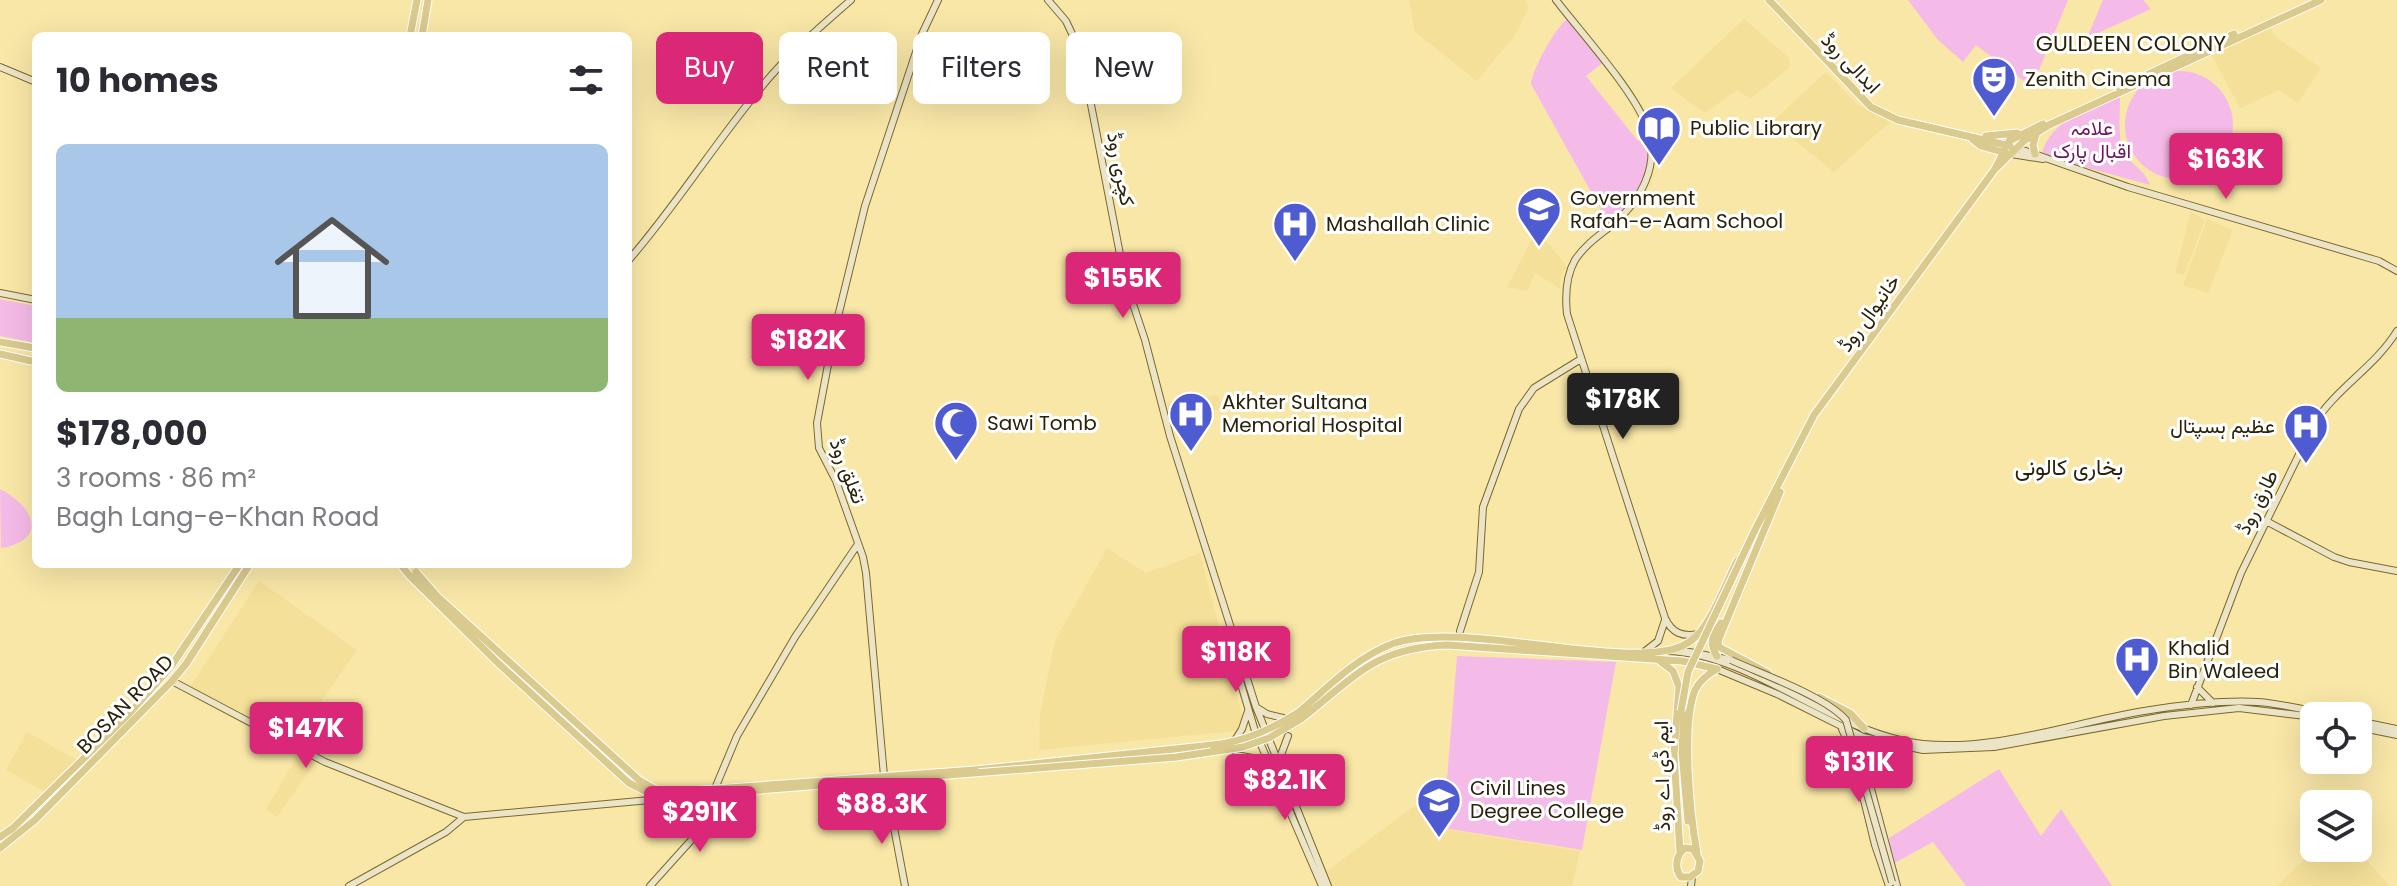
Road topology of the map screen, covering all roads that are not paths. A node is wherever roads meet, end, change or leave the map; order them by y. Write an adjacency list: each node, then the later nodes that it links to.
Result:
1 (417, 0): 10 (main road)
2 (428, 0): 11 (main road)
3 (851, 0): 21 (main road)
4 (938, 0): 33 (main road, تغلق روڈ)
5 (1048, 0): 51 (main road, کچری روڈ)
6 (1556, 0): 29 (main road)
7 (1769, 0): 18 (main road, ابدالی روڈ)
8 (2310, 0): 13 (main road)
9 (2321, 0): 13 (main road)
10 (411, 32)
11 (423, 32)
12 (0, 67): 14 (main road)
13 (2152, 75): 15 (main road)
14 (32, 80)
15 (2048, 124): 16 (main road); 17 (main road)
16 (2037, 132): 19 (main road); 20 (main road)
17 (2023, 133): 18 (main road); 19 (main road)
18 (1972, 139): 19 (main road, ابدالی روڈ)
19 (2009, 150): 20 (main road); 31 (main road, خانیوال روڈ)
20 (2039, 156): 22 (main road)
21 (632, 256)
22 (2397, 271)
23 (0, 293): 24 (main road)
24 (32, 299)
25 (2397, 331): 32 (main road, طارق روڈ)
26 (0, 342): 27 (main road)
27 (32, 347)
28 (0, 354): 30 (main road)
29 (1581, 359): 40 (main road); 41 (main road)
30 (32, 363)
31 (1783, 478): 39 (main road); 42 (main road); 54 (main road, خانیوال روڈ, bridge)
32 (2266, 521): 38 (main road); 49 (main road, طارق روڈ)
33 (858, 544): 70 (main road, تغلق روڈ); 82 (main road)
34 (237, 568): 74 (main road, BOSAN ROAD)
35 (247, 568): 48 (main road, BOSAN ROAD)
36 (404, 568): 71 (main road, bridge)
37 (412, 568): 55 (main road, bridge)
38 (2397, 571)
39 (1727, 615): 45 (main road); 60 (main road)
40 (1665, 618): 42 (main road); 43 (main road)
41 (1460, 631)
42 (1699, 634): 44 (main road)
43 (1644, 652): 44 (main road); 55 (main road)
44 (1673, 652): 45 (main road); 60 (main road)
45 (1717, 656): 80 (main road, bridge)
46 (1660, 660): 47 (main road); 55 (main road); 76 (main road, ایم ڈی اے روڈ)
47 (1717, 669): 59 (main road); 76 (main road, ایم ڈی اے روڈ)
48 (172, 681): 73 (main road); 75 (main road, BOSAN ROAD)
49 (2197, 687): 50 (main road); 52 (main road, طارق روڈ)
50 (2213, 703): 52 (main road); 53 (main road)
51 (1252, 708): 57 (main road); 65 (main road); 68 (main road, کچری روڈ); 69 (main road, کچری روڈ)
52 (2191, 709): 56 (main road); 60 (main road); 66 (main road)
53 (2300, 709)
54 (1682, 711): 76 (main road, ایم ڈی اے روڈ)
55 (1300, 715): 71 (main road, bridge)
56 (2300, 715)
57 (1283, 718)
58 (2372, 726): 62 (main road)
59 (1840, 727): 66 (main road); 80 (main road)
60 (1864, 728)
61 (2372, 728): 63 (main road)
62 (2397, 729)
63 (2397, 735)
64 (1288, 736): 68 (main road)
65 (1235, 740)
66 (1873, 740): 80 (main road)
67 (1236, 755): 69 (main road)
68 (1278, 763): 77 (main road, کچری روڈ)
69 (1272, 769): 77 (main road, کچری روڈ)
70 (884, 776)
71 (666, 798): 73 (main road)
72 (889, 801): 83 (main road)
73 (464, 817): 81 (main road)
74 (0, 837)
75 (0, 848)
76 (1689, 850): 78 (main road); 79 (main road)
77 (1317, 867): 84 (main road); 85 (main road)
78 (1681, 877): 79 (main road); 86 (main road)
79 (1692, 881)
80 (1893, 885)
81 (349, 886)
82 (650, 886)
83 (905, 886)
84 (1322, 886)
85 (1328, 886)
86 (1681, 886)

